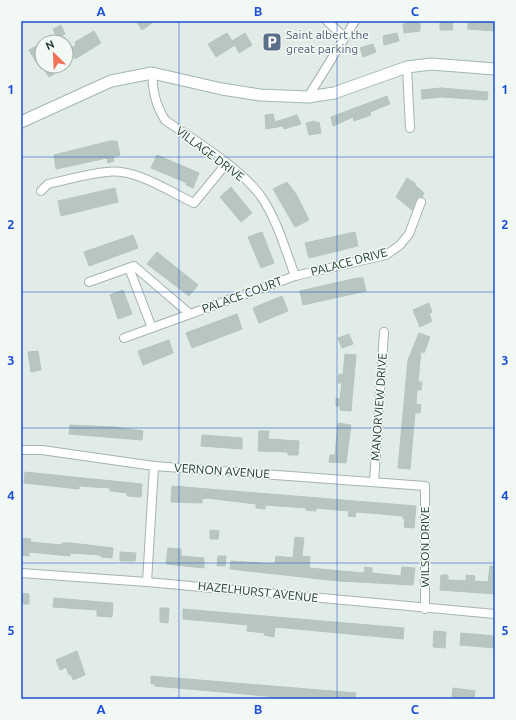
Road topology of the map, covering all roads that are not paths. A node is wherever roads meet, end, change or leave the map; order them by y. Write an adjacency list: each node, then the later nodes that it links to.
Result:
1 (328, 21): 3 (street)
2 (355, 21): 3 (street)
3 (344, 37): 7 (street)
4 (407, 67): 5 (street); 7 (street); 9 (street)
5 (495, 69)
6 (152, 73): 7 (street); 8 (street); 10 (street, VILLAGE DRIVE)
7 (308, 97)
8 (21, 122)
9 (410, 128)
10 (226, 164): 11 (street); 14 (street, VILLAGE DRIVE)
11 (41, 191)
12 (421, 202): 14 (street, PALACE DRIVE)
13 (129, 268): 15 (street); 16 (street, PALACE COURT); 17 (street)
14 (295, 276): 16 (street, PALACE COURT)
15 (89, 282)
16 (190, 314): 17 (street, PALACE COURT)
17 (152, 328): 19 (street, PALACE COURT)
18 (384, 332): 22 (street, MANORVIEW DRIVE)
19 (124, 338)
20 (21, 450): 21 (street, VERNON AVENUE)
21 (154, 466): 22 (street, VERNON AVENUE); 25 (street)
22 (374, 482): 23 (street, VERNON AVENUE)
23 (424, 486): 26 (street, WILSON DRIVE)
24 (21, 572): 25 (street, HAZELHURST AVENUE)
25 (147, 582): 26 (street, HAZELHURST AVENUE)
26 (425, 608): 27 (street, HAZELHURST AVENUE)
27 (495, 614)

